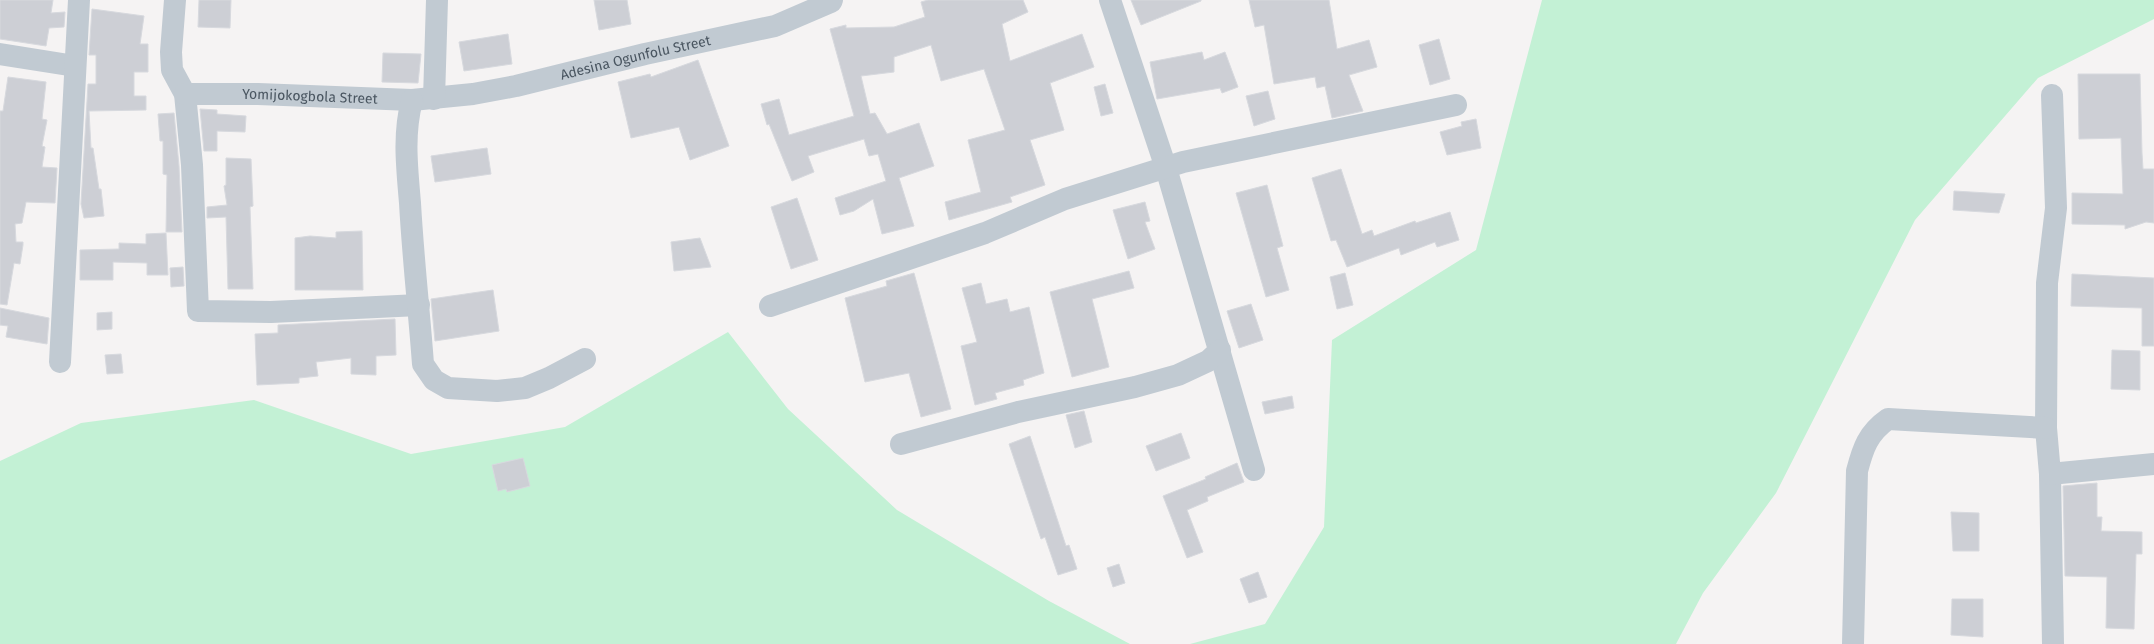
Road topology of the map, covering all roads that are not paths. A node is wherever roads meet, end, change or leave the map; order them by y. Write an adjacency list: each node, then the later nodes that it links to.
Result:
1 (79, 0): 7 (street)
2 (174, 0): 8 (street)
3 (437, 0): 10 (street)
4 (832, 0): 10 (street, Adesina Ogunfolu Street)
5 (1110, 0): 13 (street)
6 (0, 54): 7 (street)
7 (75, 66): 18 (street)
8 (185, 94): 11 (street, Yomijokogbola Street); 14 (street)
9 (2052, 94): 19 (street)
10 (434, 99): 11 (street, Yomijokogbola Street)
11 (412, 100): 14 (street)
12 (1456, 105): 13 (street)
13 (1166, 168): 15 (street); 16 (street)
14 (419, 305): 17 (street)
15 (770, 306)
16 (1220, 350): 20 (street); 22 (street)
17 (585, 359)
18 (60, 362)
19 (2046, 428): 23 (street); 24 (street)
20 (901, 444)
21 (2154, 464): 23 (street)
22 (1254, 470)
23 (2050, 474): 25 (street)
24 (1853, 644)
25 (2053, 644)

